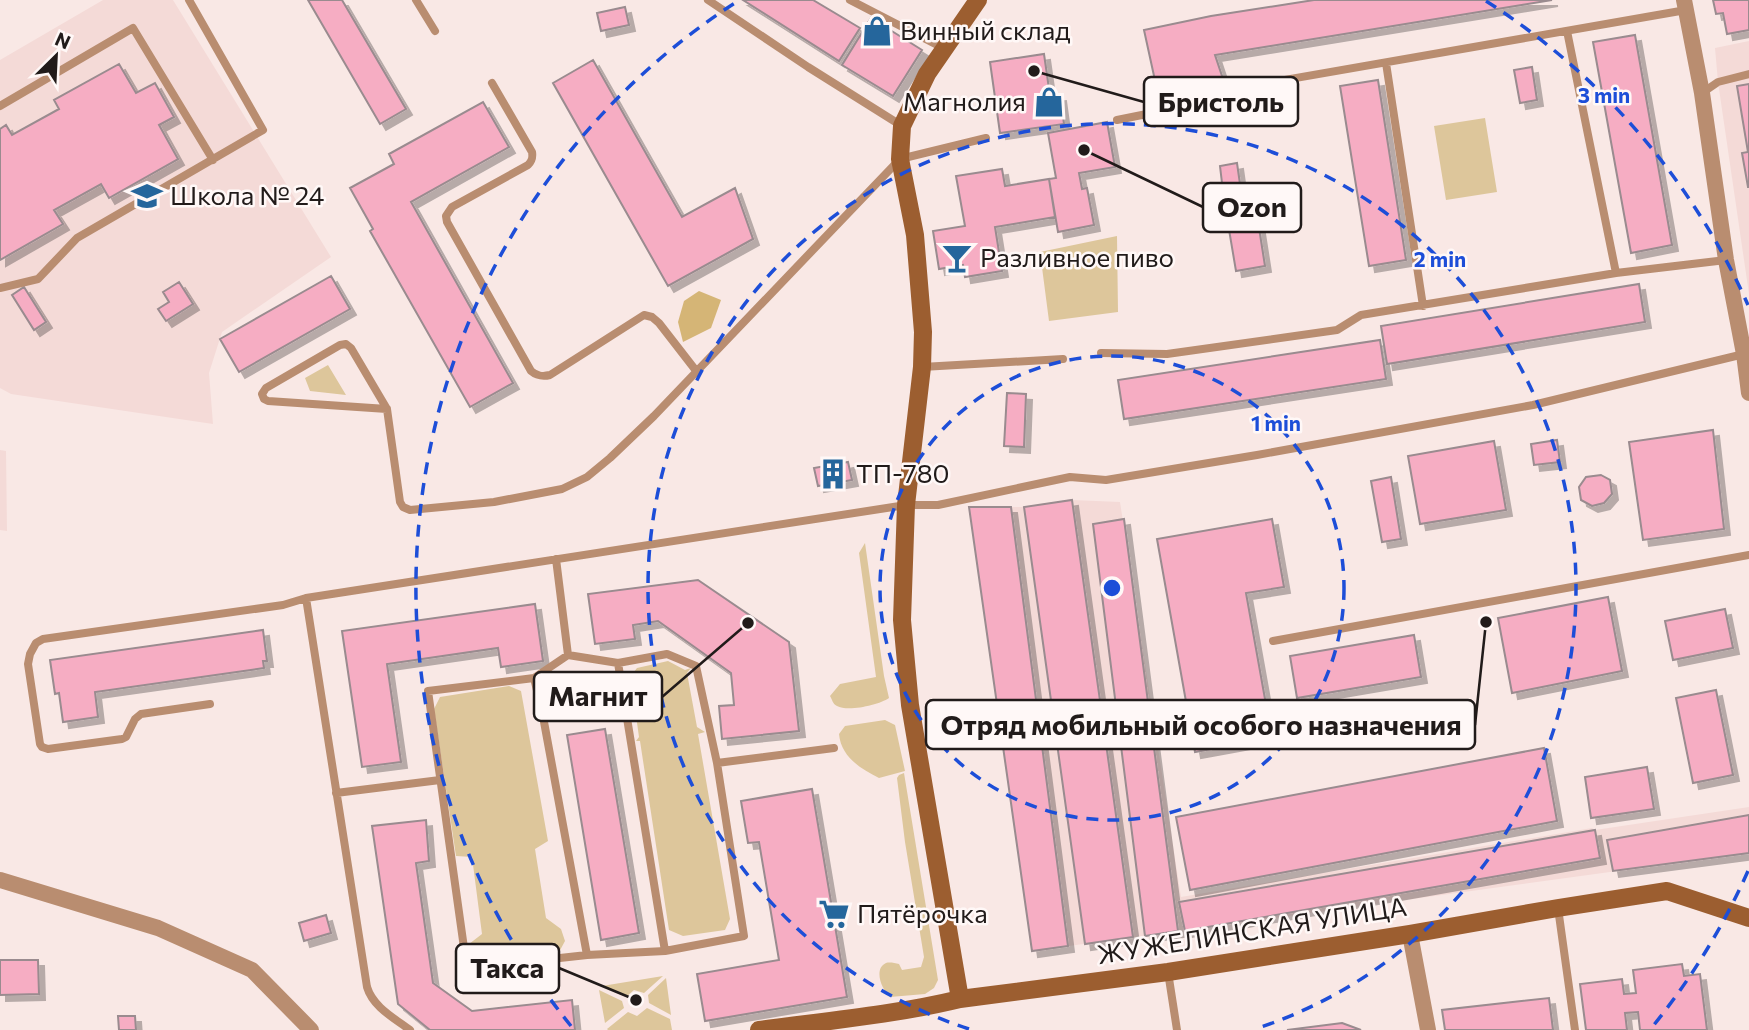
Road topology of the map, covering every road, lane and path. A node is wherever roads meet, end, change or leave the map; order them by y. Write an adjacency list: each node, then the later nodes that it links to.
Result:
1 (190, 0): 19 (lane)
2 (416, 0): 8 (lane)
3 (708, 0): 16 (lane)
4 (850, 0): 9 (lane)
5 (978, 0): 9 (street)
6 (1685, 5): 7 (lane); 13 (street)
7 (1567, 31): 10 (lane); 21 (lane)
8 (435, 32)
9 (945, 48): 16 (street)
10 (1386, 63): 15 (lane); 23 (lane)
11 (1749, 74): 13 (lane)
12 (492, 83): 28 (lane)
13 (1702, 93): 20 (street)
14 (0, 106): 19 (lane)
15 (1117, 120)
16 (902, 126): 18 (street)
17 (986, 138): 18 (lane)
18 (900, 159): 27 (street); 28 (lane)
19 (213, 160): 22 (lane)
20 (1726, 260): 21 (lane); 24 (street)
21 (1616, 273): 23 (lane)
22 (0, 288)
23 (1423, 306): 25 (lane)
24 (1746, 350): 29 (street); 31 (lane)
25 (1101, 354)
26 (1063, 359): 27 (lane)
27 (922, 368): 31 (street)
28 (697, 372): 30 (lane)
29 (1749, 393)
30 (387, 409): 30 (lane)
31 (906, 505): 33 (lane); 51 (street)
32 (1749, 555): 35 (lane)
33 (556, 559): 34 (lane); 36 (lane)
34 (306, 597): 39 (lane); 43 (lane)
35 (1273, 641)
36 (568, 655): 37 (lane); 38 (lane)
37 (618, 663): 41 (lane); 48 (lane)
38 (534, 678): 42 (lane); 49 (lane)
39 (210, 704)
40 (834, 748): 41 (lane)
41 (717, 763): 48 (lane)
42 (440, 780): 43 (lane); 49 (lane)
43 (336, 793): 53 (lane)
44 (0, 880): 52 (street)
45 (1558, 908): 46 (street, ЖУЖЕЛИНСКАЯ УЛИЦА); 47 (street, ЖУЖЕЛИНСКАЯ УЛИЦА); 57 (lane)
46 (1749, 918)
47 (1410, 934): 50 (street, ЖУЖЕЛИНСКАЯ УЛИЦА); 56 (street)
48 (665, 951): 49 (lane)
49 (587, 955)
50 (1168, 972): 51 (street, ЖУЖЕЛИНСКАЯ УЛИЦА); 55 (lane)
51 (960, 999): 54 (street, ЖУЖЕЛИНСКАЯ УЛИЦА)
52 (311, 1030)
53 (410, 1030)
54 (759, 1030)
55 (1177, 1030)
56 (1428, 1030)
57 (1575, 1030)

